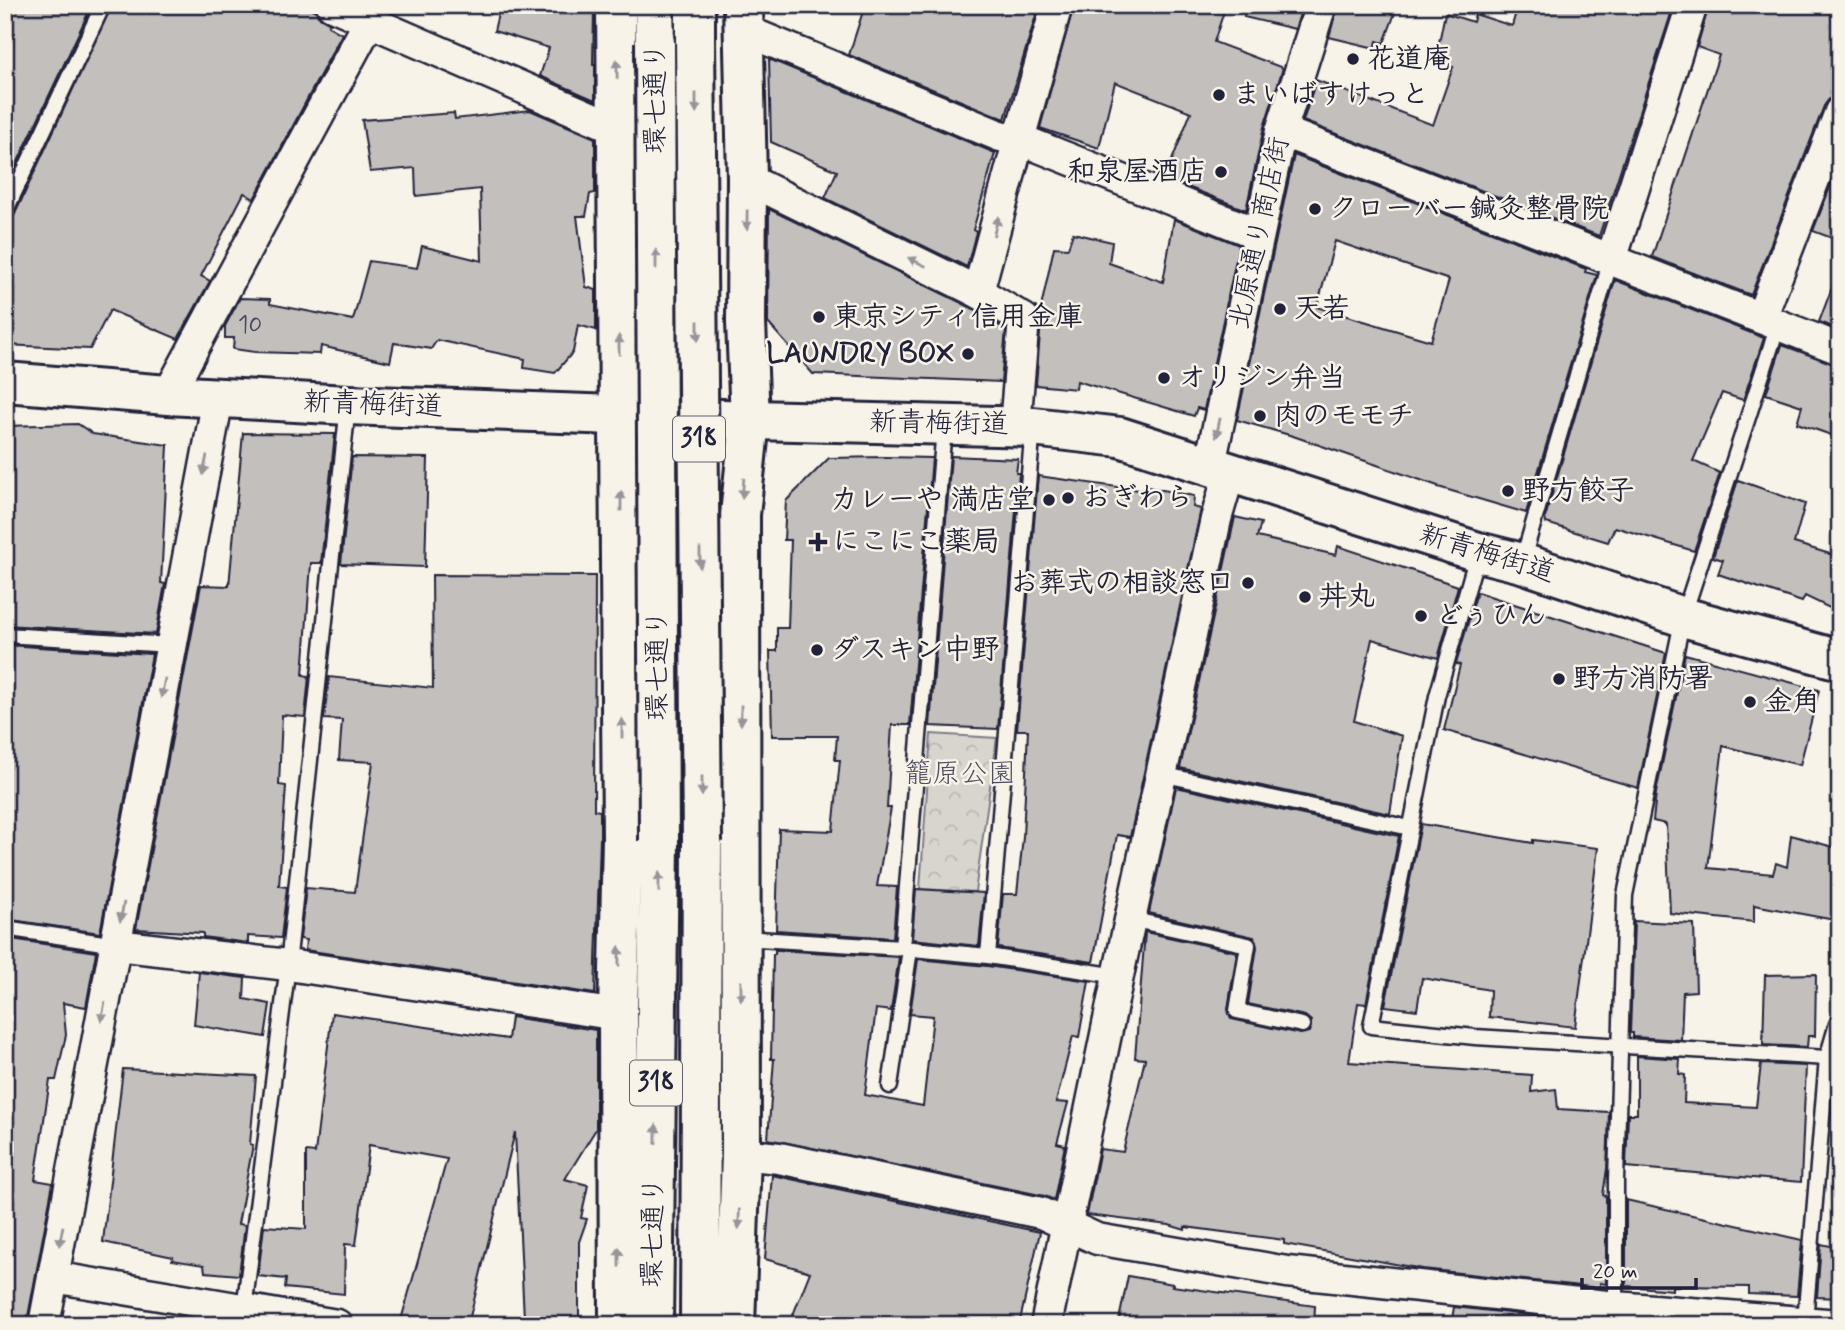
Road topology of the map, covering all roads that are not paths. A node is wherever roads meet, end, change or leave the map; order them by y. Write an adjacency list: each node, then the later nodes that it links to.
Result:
1 (103, 5): 16 (lane)
2 (332, 5): 7 (street)
3 (616, 5): 12 (main road, one-way to 3)
4 (1057, 5): 14 (street)
5 (1321, 5): 13 (street, 北原通り商店街)
6 (1691, 6): 18 (street)
7 (371, 14): 12 (street); 23 (street)
8 (743, 18): 14 (street); 15 (main road)
9 (695, 20): 63 (main road, 環七通り / 318, one-way to 63, bridge)
10 (655, 24): 62 (main road, 環七通り / 318, one-way to 10, bridge)
11 (1840, 112): 20 (street)
12 (618, 129): 26 (main road, one-way to 12)
13 (1281, 131): 17 (street, 北原通り商店街); 18 (street)
14 (1018, 139): 17 (street); 19 (street, one-way to 14)
15 (747, 179): 19 (street, one-way to 15); 27 (main road, one-way to 27)
16 (5, 212)
17 (1258, 234): 30 (street, 北原通り商店街, one-way to 30)
18 (1611, 260): 20 (street); 32 (lane)
19 (978, 292): 29 (street)
20 (1770, 322): 21 (street); 33 (lane)
21 (1840, 349)
22 (5, 382): 23 (main road, 新青梅街道)
23 (168, 395): 24 (main road, 新青梅街道)
24 (218, 398): 25 (main road, 新青梅街道); 35 (street, one-way to 35)
25 (348, 405): 26 (main road, 新青梅街道); 45 (lane)
26 (620, 414): 27 (main road, 新青梅街道); 47 (main road, one-way to 26)
27 (750, 420): 28 (main road, 新青梅街道); 41 (main road, one-way to 41)
28 (944, 426): 29 (main road, 新青梅街道); 43 (lane)
29 (1024, 426): 30 (main road, 新青梅街道); 44 (lane)
30 (1220, 468): 31 (main road, 新青梅街道); 37 (street, 北原通り商店街)
31 (1478, 552): 32 (main road, 新青梅街道); 38 (lane)
32 (1522, 563): 33 (main road, 新青梅街道)
33 (1683, 617): 36 (main road, 新青梅街道); 50 (lane)
34 (5, 635): 35 (lane)
35 (171, 645): 42 (street, one-way to 42)
36 (1840, 660)
37 (1161, 774): 38 (lane); 39 (street, 北原通り商店街)
38 (1409, 828): 50 (lane)
39 (1130, 919): 46 (street, 北原通り商店街); 49 (lane)
40 (5, 928): 42 (lane)
41 (740, 938): 43 (lane); 53 (main road, one-way to 53)
42 (116, 945): 45 (street); 55 (street, one-way to 55)
43 (906, 948): 44 (lane); 52 (lane)
44 (988, 956): 46 (lane)
45 (288, 965): 47 (street); 56 (lane)
46 (1118, 976): 54 (street, 北原通り商店街)
47 (618, 1015): 61 (main road, one-way to 47)
48 (1840, 1024): 51 (lane)
49 (1302, 1025)
50 (1621, 1047): 51 (lane); 57 (lane)
51 (1827, 1058): 58 (lane)
52 (890, 1086)
53 (741, 1154): 54 (street); 64 (main road, one-way to 64)
54 (1067, 1227): 57 (street); 65 (street, 北原通り商店街)
55 (53, 1277): 56 (street); 59 (street)
56 (244, 1309): 60 (street)
57 (1615, 1316): 58 (street)
58 (1805, 1321): 66 (street)
59 (44, 1325)
60 (337, 1325)
61 (619, 1325)
62 (653, 1325)
63 (700, 1325)
64 (735, 1325)
65 (1046, 1325)
66 (1839, 1325)

